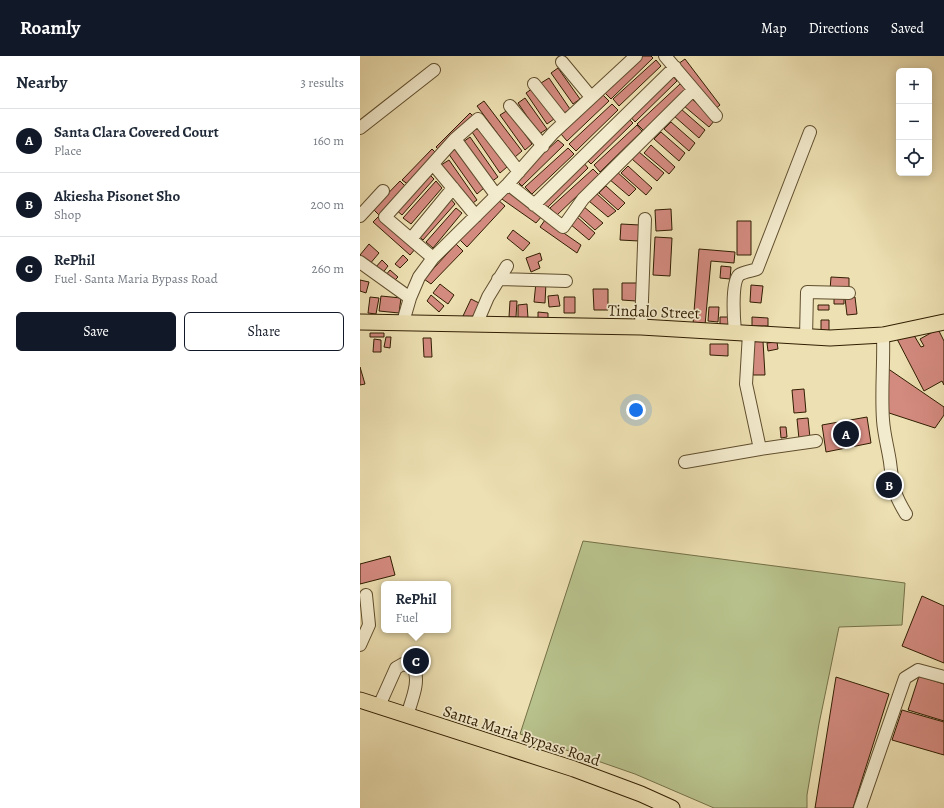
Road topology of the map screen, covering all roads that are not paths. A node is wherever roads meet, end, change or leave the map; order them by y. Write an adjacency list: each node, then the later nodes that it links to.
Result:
1 (636, 56): 8 (street)
2 (665, 56): 4 (street)
3 (562, 62): 8 (street)
4 (675, 67): 7 (street); 22 (street)
5 (434, 70): 12 (street)
6 (534, 84): 11 (street)
7 (693, 90): 10 (street); 22 (street)
8 (591, 96): 11 (street)
9 (510, 106): 15 (street)
10 (716, 116)
11 (564, 122): 15 (street)
12 (360, 128)
13 (810, 132): 39 (street)
14 (455, 139): 16 (street); 17 (street); 21 (street)
15 (543, 146): 17 (street)
16 (433, 164): 19 (street); 26 (street)
17 (519, 172): 18 (street)
18 (508, 184): 21 (street); 22 (street)
19 (453, 188): 24 (street); 26 (street)
20 (383, 192): 23 (street)
21 (496, 195): 24 (street)
22 (534, 206)
23 (360, 216)
24 (476, 216): 27 (street)
25 (645, 219): 38 (street)
26 (411, 239): 27 (street)
27 (434, 258): 33 (street)
28 (360, 262): 33 (street)
29 (507, 266): 30 (street)
30 (498, 279): 31 (street); 37 (street)
31 (566, 281)
32 (849, 293): 41 (street)
33 (410, 298): 35 (street)
34 (360, 322): 35 (main road, Tindalo Street)
35 (403, 322): 37 (main road, Tindalo Street)
36 (944, 322): 40 (main road, Tindalo Street)
37 (476, 325): 38 (main road, Tindalo Street)
38 (641, 327): 39 (main road, Tindalo Street)
39 (742, 333): 41 (main road, Tindalo Street); 43 (street)
40 (883, 335): 41 (main road, Tindalo Street); 45 (street)
41 (806, 337)
42 (816, 441): 43 (street)
43 (760, 449): 44 (street)
44 (685, 462)
45 (906, 514)
46 (366, 595): 47 (street)
47 (360, 646)
48 (944, 677): 53 (street)
49 (360, 700): 50 (main road, Santa Maria Bypass Road)
50 (379, 706): 51 (main road, Santa Maria Bypass Road); 51 (street)
51 (407, 716): 52 (main road, Santa Maria Bypass Road)
52 (672, 808)
53 (860, 808)

